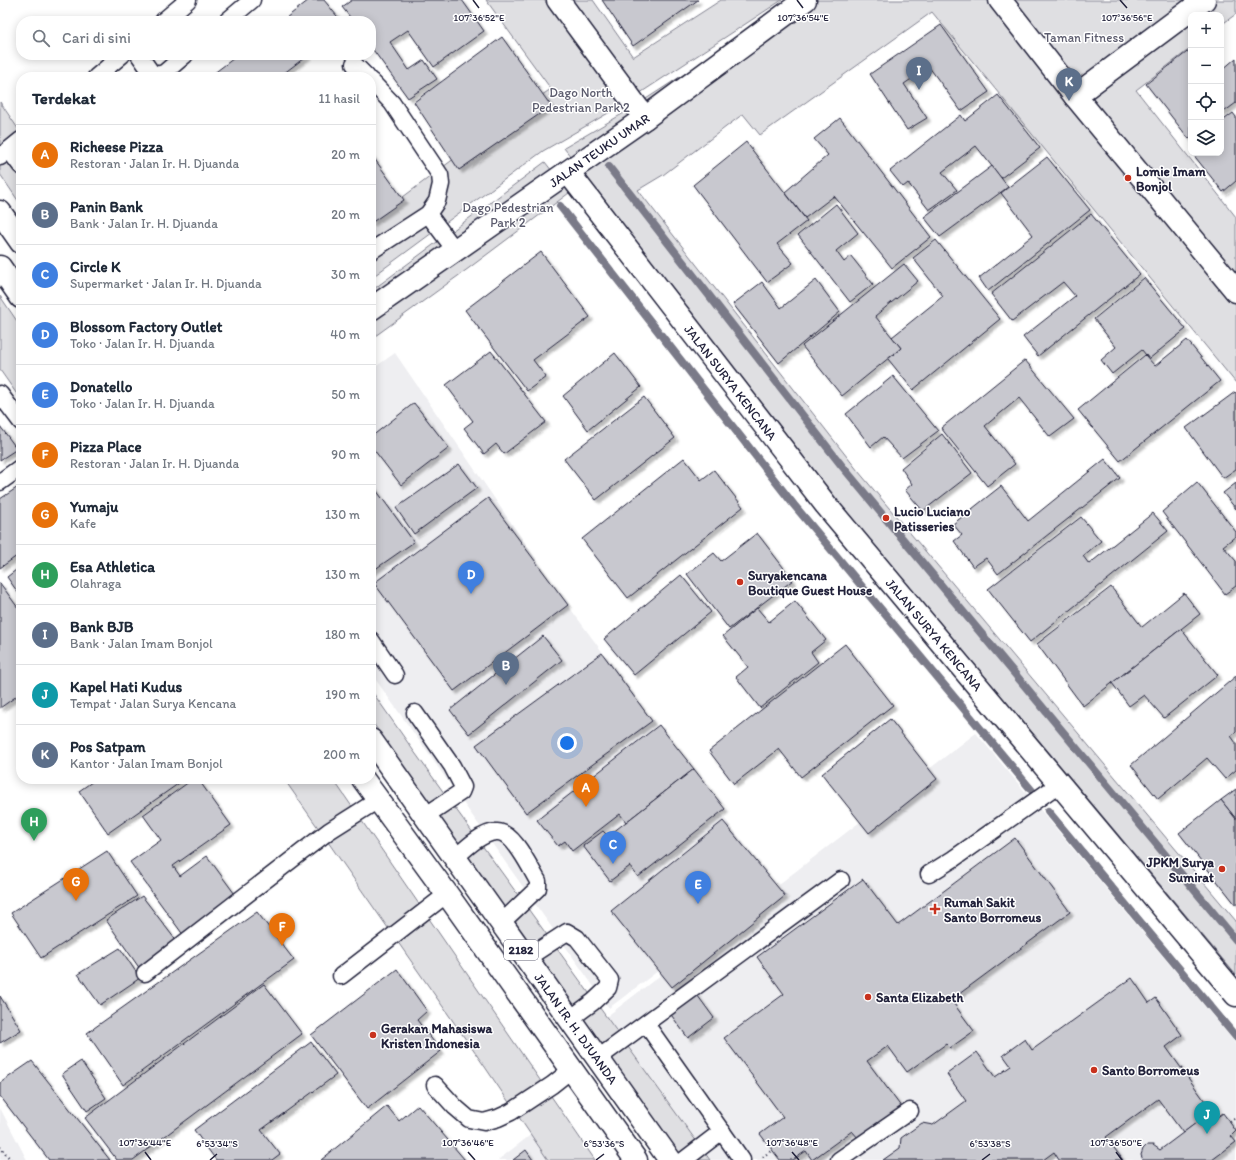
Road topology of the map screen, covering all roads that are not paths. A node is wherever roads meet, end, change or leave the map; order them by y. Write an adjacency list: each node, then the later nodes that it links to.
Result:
1 (188, 0): 7 (lane)
2 (252, 0): 8 (lane)
3 (558, 0): 19 (street)
4 (804, 0): 19 (street, JALAN TEUKU UMAR)
5 (1000, 0): 18 (street)
6 (1204, 0): 18 (street)
7 (169, 16)
8 (233, 16)
9 (116, 60): 13 (lane)
10 (143, 60): 14 (lane)
11 (180, 60): 15 (lane)
12 (354, 64): 16 (lane)
13 (102, 72)
14 (152, 72)
15 (165, 72)
16 (362, 72)
17 (376, 86): 24 (lane)
18 (1075, 96): 30 (street)
19 (645, 118): 22 (street, JALAN TEUKU UMAR)
20 (10, 149): 21 (lane)
21 (16, 158)
22 (568, 172): 27 (street, JALAN TEUKU UMAR); 41 (street, JALAN SURYA KENCANA)
23 (0, 212): 25 (street)
24 (428, 214): 26 (lane); 27 (lane)
25 (16, 235)
26 (376, 248)
27 (455, 250): 31 (street, JALAN TEUKU UMAR)
28 (0, 267): 29 (street)
29 (16, 290)
30 (1236, 291)
31 (376, 305)
32 (0, 394): 33 (lane)
33 (16, 415)
34 (16, 471): 35 (lane)
35 (0, 482)
36 (376, 647): 37 (lane)
37 (395, 675)
38 (415, 713): 43 (lane)
39 (376, 747): 43 (street, JALAN IR. H. DJUANDA / 2182)
40 (367, 784): 42 (street, 2182)
41 (1059, 784): 45 (lane); 52 (street, JALAN SURYA KENCANA)
42 (378, 800): 47 (street, 2182); 50 (lane)
43 (425, 816): 44 (street, JALAN IR. H. DJUANDA / 2182)
44 (454, 858): 48 (street, JALAN IR. H. DJUANDA / 2182); 48 (lane)
45 (929, 874)
46 (841, 880): 54 (lane)
47 (447, 894): 51 (lane); 56 (street, 2182)
48 (501, 922): 49 (street, JALAN IR. H. DJUANDA / 2182)
49 (527, 958): 53 (street, JALAN IR. H. DJUANDA / 2182); 53 (lane)
50 (145, 973)
51 (341, 976)
52 (1236, 994)
53 (570, 1019): 55 (street, JALAN IR. H. DJUANDA / 2182)
54 (646, 1024): 55 (lane); 59 (lane)
55 (597, 1059): 61 (street, JALAN IR. H. DJUANDA / 2182)
56 (571, 1070): 57 (lane); 60 (street, 2182)
57 (435, 1085)
58 (910, 1111): 64 (lane)
59 (722, 1132): 62 (lane); 63 (lane)
60 (636, 1160)
61 (670, 1160)
62 (684, 1160)
63 (742, 1160)
64 (839, 1160)

